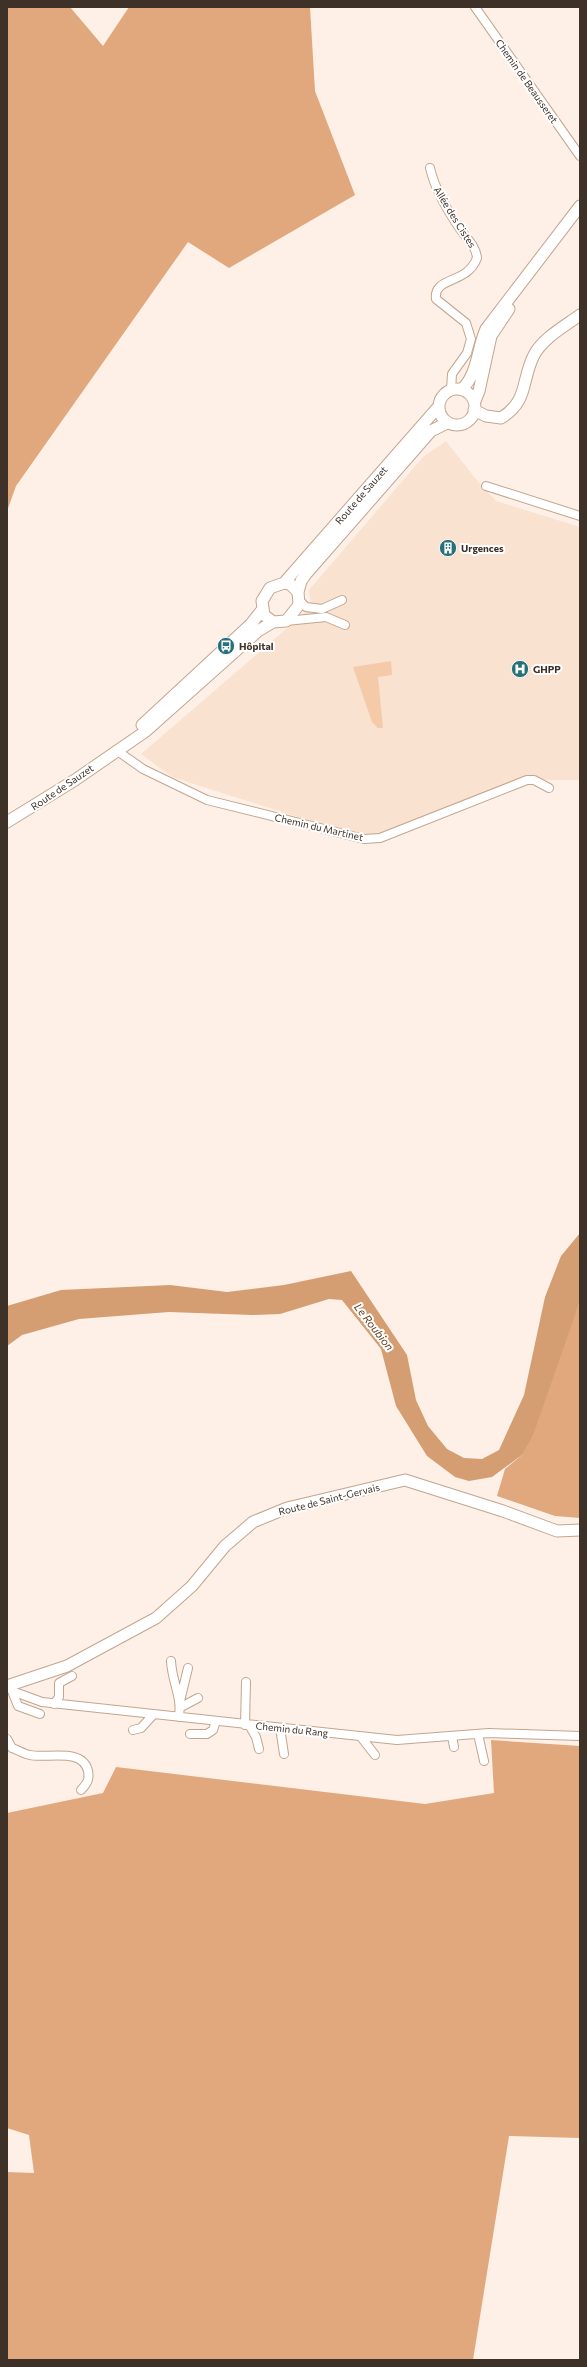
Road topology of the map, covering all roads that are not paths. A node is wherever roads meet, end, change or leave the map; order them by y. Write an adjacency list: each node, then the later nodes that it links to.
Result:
1 (475, 7): 2 (street, Chemin de Beausseret)
2 (580, 156)
3 (430, 168): 7 (street, Allée des Cistes)
4 (580, 206): 5 (main road)
5 (564, 227): 7 (main road); 9 (main road)
6 (580, 315): 9 (main road)
7 (457, 390): 8 (main road); 9 (main road)
8 (439, 406): 10 (main road); 13 (main road, Route de Sauzet)
9 (475, 406): 10 (main road)
10 (447, 423): 14 (main road, Route de Sauzet)
11 (486, 486): 12 (street)
12 (580, 516)
13 (284, 583): 14 (main road); 16 (main road)
14 (299, 597): 15 (street); 17 (main road)
15 (342, 600)
16 (262, 610): 18 (main road); 20 (main road, Route de Sauzet)
17 (286, 621): 18 (main road); 19 (street)
18 (273, 622): 20 (main road, Route de Sauzet)
19 (345, 625)
20 (116, 750): 21 (street, Chemin du Martinet); 22 (main road, Route de Sauzet)
21 (549, 788)
22 (7, 822)
23 (580, 1530): 28 (main road, Route de Saint-Gervais)
24 (171, 1661): 31 (street)
25 (188, 1668): 31 (street)
26 (72, 1676): 30 (street)
27 (246, 1682): 36 (street)
28 (10, 1688): 30 (street, Chemin du Rang); 32 (street)
29 (198, 1698): 31 (street)
30 (54, 1704): 33 (street, Chemin du Rang)
31 (180, 1704): 34 (street)
32 (40, 1714)
33 (153, 1714): 34 (street, Chemin du Rang); 38 (street)
34 (179, 1717): 35 (street, Chemin du Rang)
35 (216, 1721): 36 (street, Chemin du Rang); 39 (street)
36 (247, 1725): 37 (street, Chemin du Rang); 46 (street)
37 (280, 1728): 43 (street, Chemin du Rang); 47 (street)
38 (133, 1730)
39 (190, 1734)
40 (478, 1734): 41 (street, Chemin du Rang); 42 (street, Chemin du Rang); 49 (street)
41 (452, 1736): 43 (street, Chemin du Rang); 45 (street)
42 (580, 1736)
43 (361, 1737): 48 (street)
44 (7, 1739): 50 (street)
45 (454, 1747)
46 (259, 1749)
47 (284, 1754)
48 (375, 1754)
49 (484, 1761)
50 (81, 1790)

